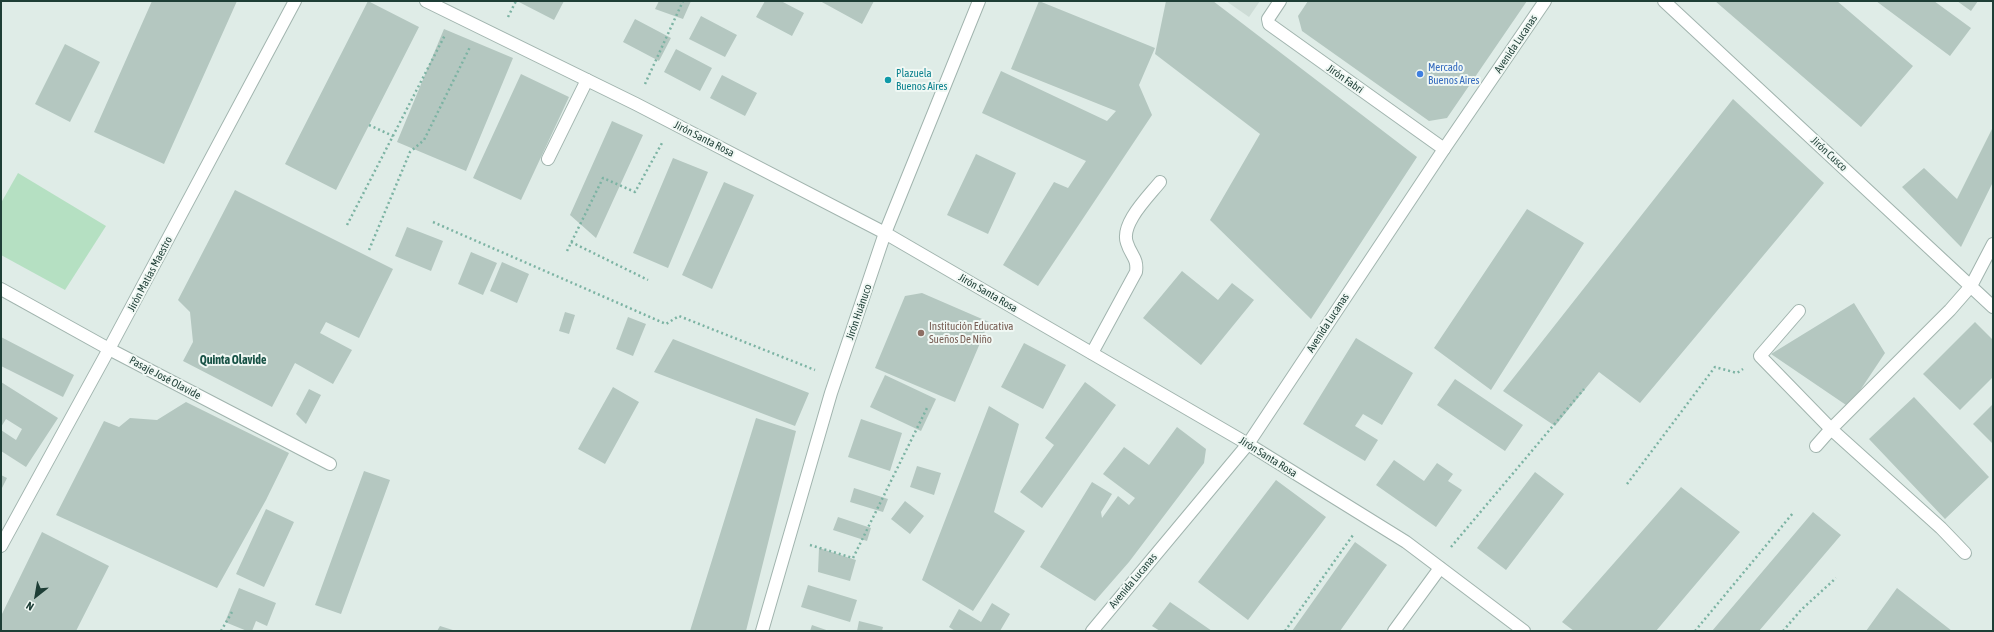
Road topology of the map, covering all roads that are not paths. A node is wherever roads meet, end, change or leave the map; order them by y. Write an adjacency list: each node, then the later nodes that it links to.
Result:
1 (295, 1): 17 (street, Jirón Matias Maestro)
2 (426, 1): 7 (street, Jirón Santa Rosa)
3 (979, 1): 11 (street, Jirón Huánuco)
4 (1280, 1): 8 (street, Jirón Fabri)
5 (1545, 1): 8 (street, Avenida Lucanas)
6 (1664, 1): 13 (street, Jirón Cusco)
7 (587, 80): 9 (street); 11 (street, Jirón Santa Rosa)
8 (1444, 149): 20 (street, Avenida Lucanas)
9 (548, 159)
10 (1160, 182): 18 (street)
11 (886, 233): 18 (street, Jirón Santa Rosa); 26 (street, Jirón Huánuco)
12 (1993, 244): 13 (street)
13 (1971, 286): 15 (street, Jirón Cusco); 19 (street)
14 (1, 289): 17 (street, Pasaje José Olavide)
15 (1993, 307)
16 (1799, 311): 19 (street)
17 (110, 349): 22 (street, Pasaje José Olavide); 23 (street, Jirón Matias Maestro)
18 (1092, 353): 20 (street, Jirón Santa Rosa)
19 (1831, 429): 21 (street); 24 (street)
20 (1248, 444): 25 (street, Jirón Santa Rosa); 27 (street, Avenida Lucanas)
21 (1816, 446)
22 (330, 464)
23 (1, 546)
24 (1965, 553)
25 (1438, 566): 28 (street); 29 (street, Jirón Santa Rosa)
26 (762, 631)
27 (1092, 631)
28 (1394, 631)
29 (1524, 631)

